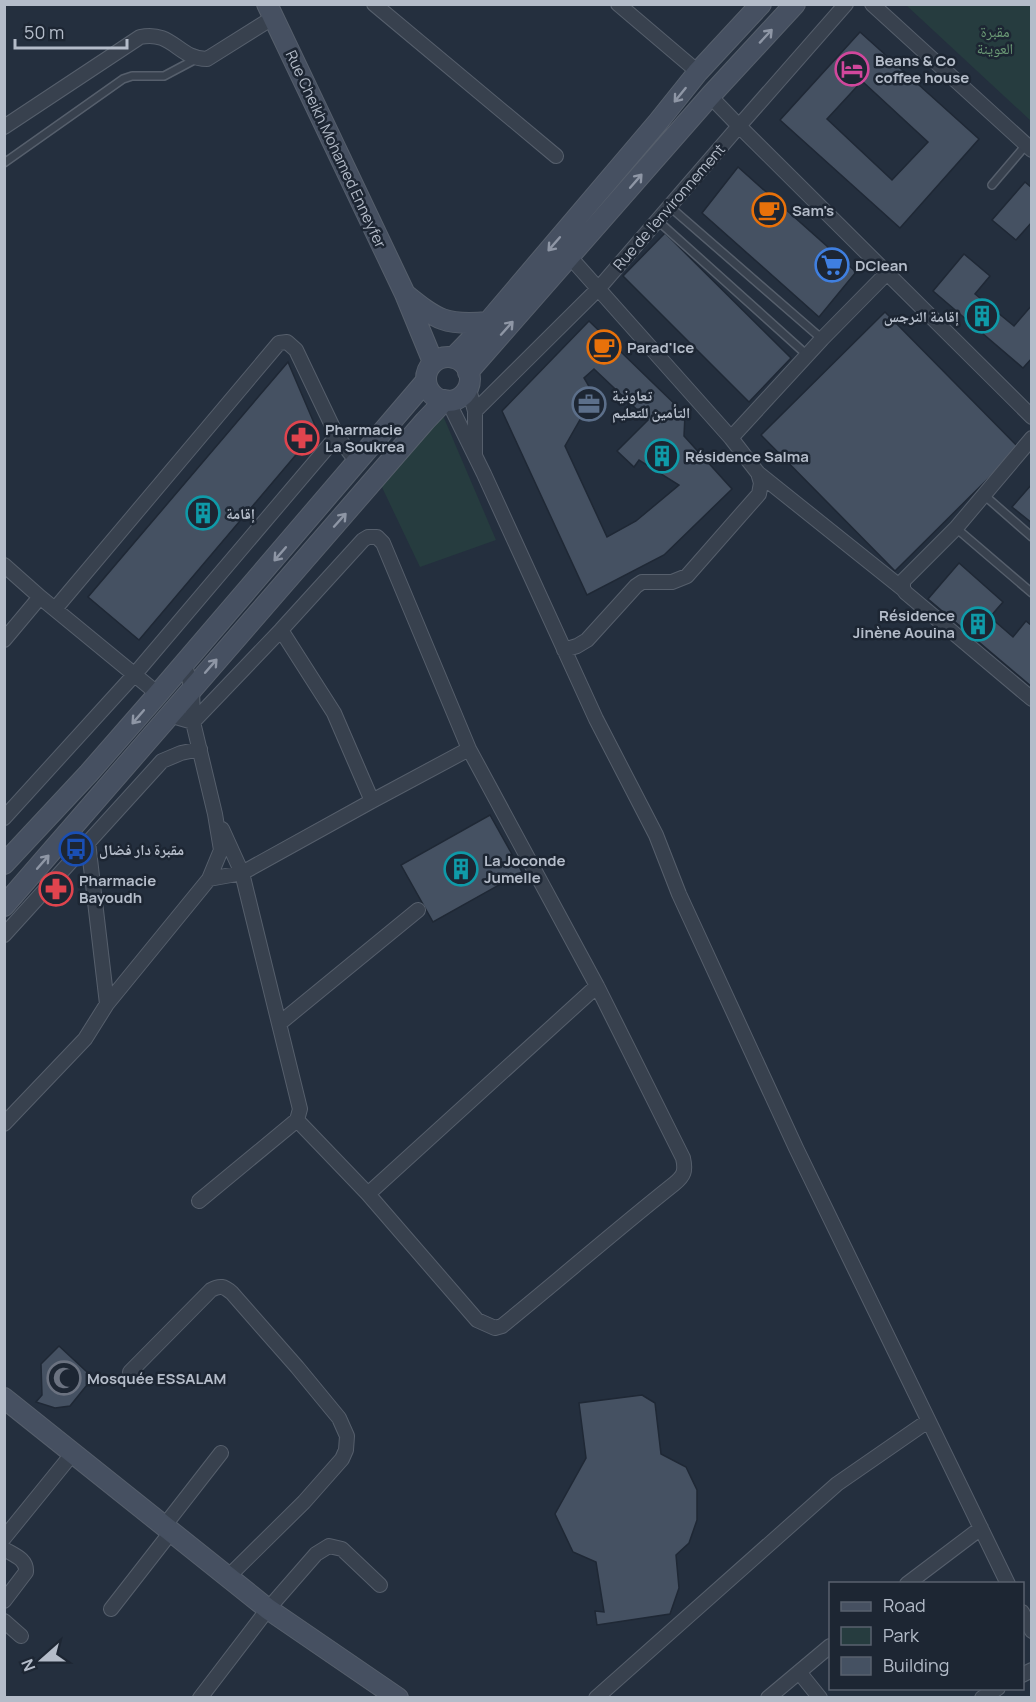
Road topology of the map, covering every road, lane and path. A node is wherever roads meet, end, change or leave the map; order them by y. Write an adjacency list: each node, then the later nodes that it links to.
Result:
1 (374, 4): 14 (street)
2 (618, 4): 9 (street)
3 (761, 4): 9 (main road)
4 (795, 4): 10 (main road, one-way to 4)
5 (846, 4): 11 (street, Rue de l'environnement)
6 (872, 4): 13 (street)
7 (270, 11): 8 (street); 22 (main road, Rue Cheikh Mohamed Enneyfer)
8 (196, 59): 12 (street); 15 (lane)
9 (698, 72): 23 (main road, one-way to 23)
10 (710, 96): 11 (street); 19 (main road, one-way to 10)
11 (738, 126): 17 (street, Rue de l'environnement); 20 (street)
12 (4, 127)
13 (1029, 147): 16 (lane)
14 (556, 156)
15 (4, 163)
16 (992, 185)
17 (669, 206): 18 (street, Rue de l'environnement); 24 (lane)
18 (657, 220): 21 (street, Rue de l'environnement); 25 (lane)
19 (570, 257): 21 (street); 28 (main road, one-way to 19)
20 (886, 274): 24 (street); 32 (street)
21 (599, 288): 31 (street, Rue de l'environnement); 34 (street)
22 (405, 294): 23 (main road); 27 (main road, Rue Cheikh Mohamed Enneyfer)
23 (488, 322): 26 (main road)
24 (822, 339): 25 (street)
25 (807, 355): 34 (street)
26 (453, 357): 27 (main road); 28 (main road)
27 (433, 362): 29 (main road)
28 (468, 379): 30 (main road); 31 (street)
29 (426, 381): 30 (main road); 37 (main road)
30 (446, 400): 36 (street); 52 (main road, one-way to 30)
31 (475, 411): 36 (street)
32 (1032, 417)
33 (337, 436): 37 (street); 46 (street); 51 (street)
34 (731, 438): 38 (street)
35 (1032, 438): 39 (street)
36 (475, 456): 49 (street)
37 (357, 462): 50 (main road, one-way to 50)
38 (758, 473): 43 (street); 49 (street)
39 (984, 494): 40 (street); 41 (lane)
40 (956, 528): 43 (street); 44 (lane)
41 (1032, 537)
42 (4, 565): 45 (street)
43 (903, 589): 54 (street)
44 (1032, 593)
45 (40, 597): 46 (street); 48 (street)
46 (55, 609): 51 (street)
47 (281, 630): 56 (street); 58 (street); 59 (street)
48 (4, 640)
49 (564, 650): 78 (street)
50 (184, 663): 52 (street); 53 (main road)
51 (135, 674): 53 (street); 61 (street)
52 (192, 688): 55 (main road); 56 (street)
53 (158, 694): 63 (main road, one-way to 63)
54 (1032, 699)
55 (169, 715): 56 (street); 66 (main road, one-way to 55)
56 (193, 722): 57 (street)
57 (200, 749): 60 (street); 62 (street)
58 (469, 749): 59 (street); 69 (street)
59 (372, 801): 64 (street)
60 (215, 814): 64 (street); 65 (street)
61 (4, 818)
62 (88, 842): 68 (street); 70 (street)
63 (6, 860)
64 (243, 873): 65 (street); 71 (street)
65 (209, 879): 70 (street)
66 (4, 906)
67 (418, 910): 71 (street)
68 (4, 935)
69 (597, 986): 74 (street); 74 (street)
70 (107, 1004): 73 (street)
71 (280, 1023): 72 (street)
72 (297, 1120): 74 (street); 75 (street)
73 (4, 1124)
74 (368, 1194)
75 (199, 1201)
76 (130, 1372): 85 (street)
77 (5, 1399): 79 (main road)
78 (928, 1421): 81 (street); 101 (street)
79 (73, 1453): 82 (main road); 83 (street)
80 (221, 1453): 82 (street)
81 (981, 1528): 86 (street); 87 (street)
82 (168, 1529): 85 (main road); 90 (street)
83 (4, 1538)
84 (4, 1549): 89 (street)
85 (229, 1576): 91 (main road)
86 (910, 1582)
87 (1007, 1582)
88 (380, 1585): 91 (street)
89 (4, 1601)
90 (111, 1609)
91 (268, 1609): 99 (street); 100 (main road)
92 (1024, 1614): 94 (street)
93 (4, 1621): 95 (street)
94 (1032, 1631)
95 (21, 1636)
96 (829, 1648): 97 (street)
97 (799, 1672): 102 (street); 103 (street)
98 (997, 1690): 104 (street)
99 (200, 1698)
100 (398, 1698)
101 (596, 1698)
102 (768, 1698)
103 (820, 1698)
104 (982, 1698)

